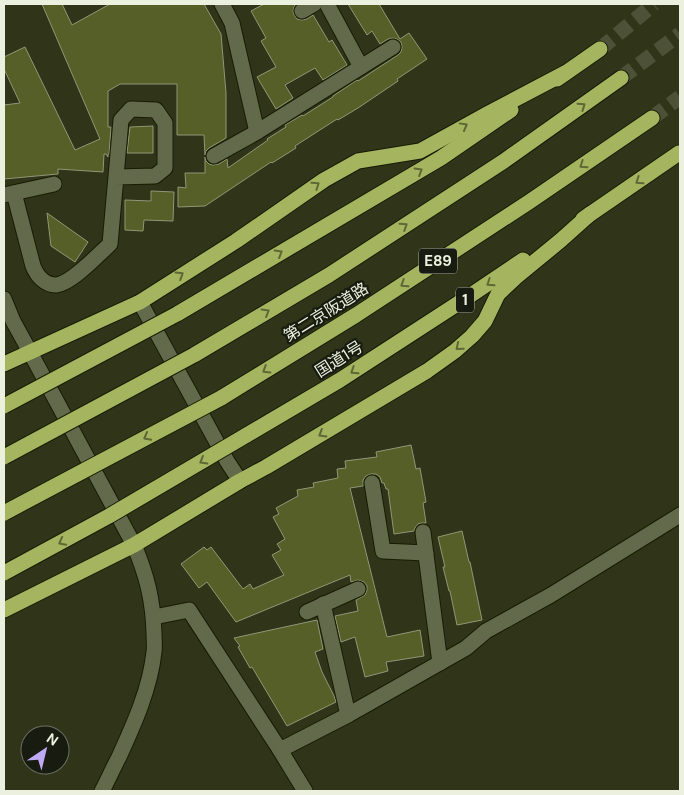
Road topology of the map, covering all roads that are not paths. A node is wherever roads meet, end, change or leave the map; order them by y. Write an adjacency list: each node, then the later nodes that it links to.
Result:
1 (222, 4): 9 (street)
2 (328, 4): 5 (street)
3 (393, 47): 5 (street)
4 (600, 49): 6 (highway)
5 (361, 67): 9 (street)
6 (565, 73): 17 (highway, one-way to 6); 20 (highway, one-way to 6, bridge)
7 (622, 78): 21 (highway, 第二京阪道路, one-way to 7, bridge)
8 (652, 118): 24 (highway, 第二京阪道路 / E89, one-way to 24, bridge)
9 (257, 132): 11 (street)
10 (679, 154): 15 (highway, 国道1号 / 1, one-way to 15)
11 (214, 156)
12 (116, 177): 12 (street); 14 (street)
13 (54, 184): 14 (street)
14 (9, 194)
15 (590, 214): 22 (highway, one-way to 22); 29 (highway, 国道1号 / 1, one-way to 29, bridge)
16 (4, 299): 18 (street)
17 (140, 302): 18 (highway); 22 (street)
18 (30, 352): 19 (highway); 27 (street)
19 (4, 364)
20 (4, 406)
21 (4, 457)
22 (240, 481): 27 (highway)
23 (372, 483): 28 (street)
24 (4, 513)
25 (680, 515): 35 (street)
26 (423, 532): 28 (street)
27 (134, 545): 32 (highway); 34 (street)
28 (426, 553): 35 (street)
29 (4, 573)
30 (358, 589): 31 (street)
31 (323, 604): 33 (street); 36 (street)
32 (4, 610)
33 (307, 612)
34 (154, 617): 37 (street); 38 (street)
35 (440, 663): 36 (street)
36 (348, 715): 37 (street)
37 (280, 750): 39 (street)
38 (102, 791)
39 (305, 791)

